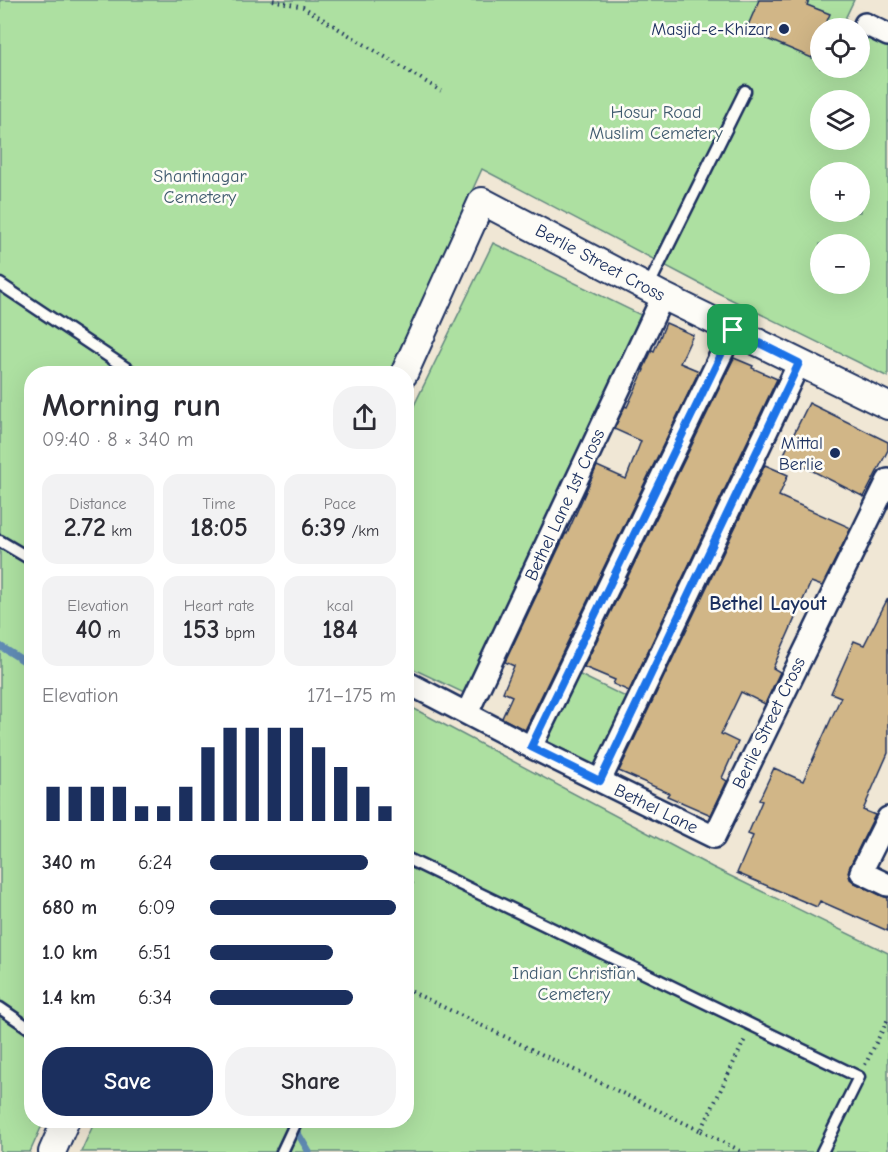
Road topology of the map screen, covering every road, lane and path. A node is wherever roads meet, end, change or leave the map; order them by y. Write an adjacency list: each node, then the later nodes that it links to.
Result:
1 (273, 0): 5 (path)
2 (870, 26): 3 (street)
3 (888, 35)
4 (745, 90): 7 (lane)
5 (441, 91)
6 (0, 284): 10 (lane)
7 (655, 292): 8 (street, Berlie Street Cross); 11 (street, Berlie Street Cross); 17 (street, Bethel Lane 1st Cross)
8 (733, 330): 9 (street, Berlie Street Cross); 18 (street)
9 (799, 363): 12 (street, Berlie Street Cross); 19 (street)
10 (123, 366)
11 (408, 366)
12 (888, 406)
13 (888, 480): 21 (street, Berlie Street Cross)
14 (0, 541): 15 (lane)
15 (24, 555)
16 (414, 686): 17 (street, Bethel Lane)
17 (467, 713): 18 (street, Bethel Lane)
18 (531, 747): 19 (street, Bethel Lane)
19 (600, 781): 21 (street, Bethel Lane)
20 (888, 818): 23 (street)
21 (714, 837)
22 (414, 862): 28 (lane)
23 (888, 885)
24 (414, 993): 32 (path)
25 (0, 1008): 27 (lane)
26 (888, 1019): 29 (path)
27 (24, 1024)
28 (752, 1026): 29 (lane); 32 (path)
29 (859, 1077): 36 (lane)
30 (62, 1128): 33 (street)
31 (293, 1128): 34 (lane)
32 (701, 1131): 35 (path)
33 (52, 1152)
34 (282, 1152)
35 (743, 1152)
36 (822, 1152)

